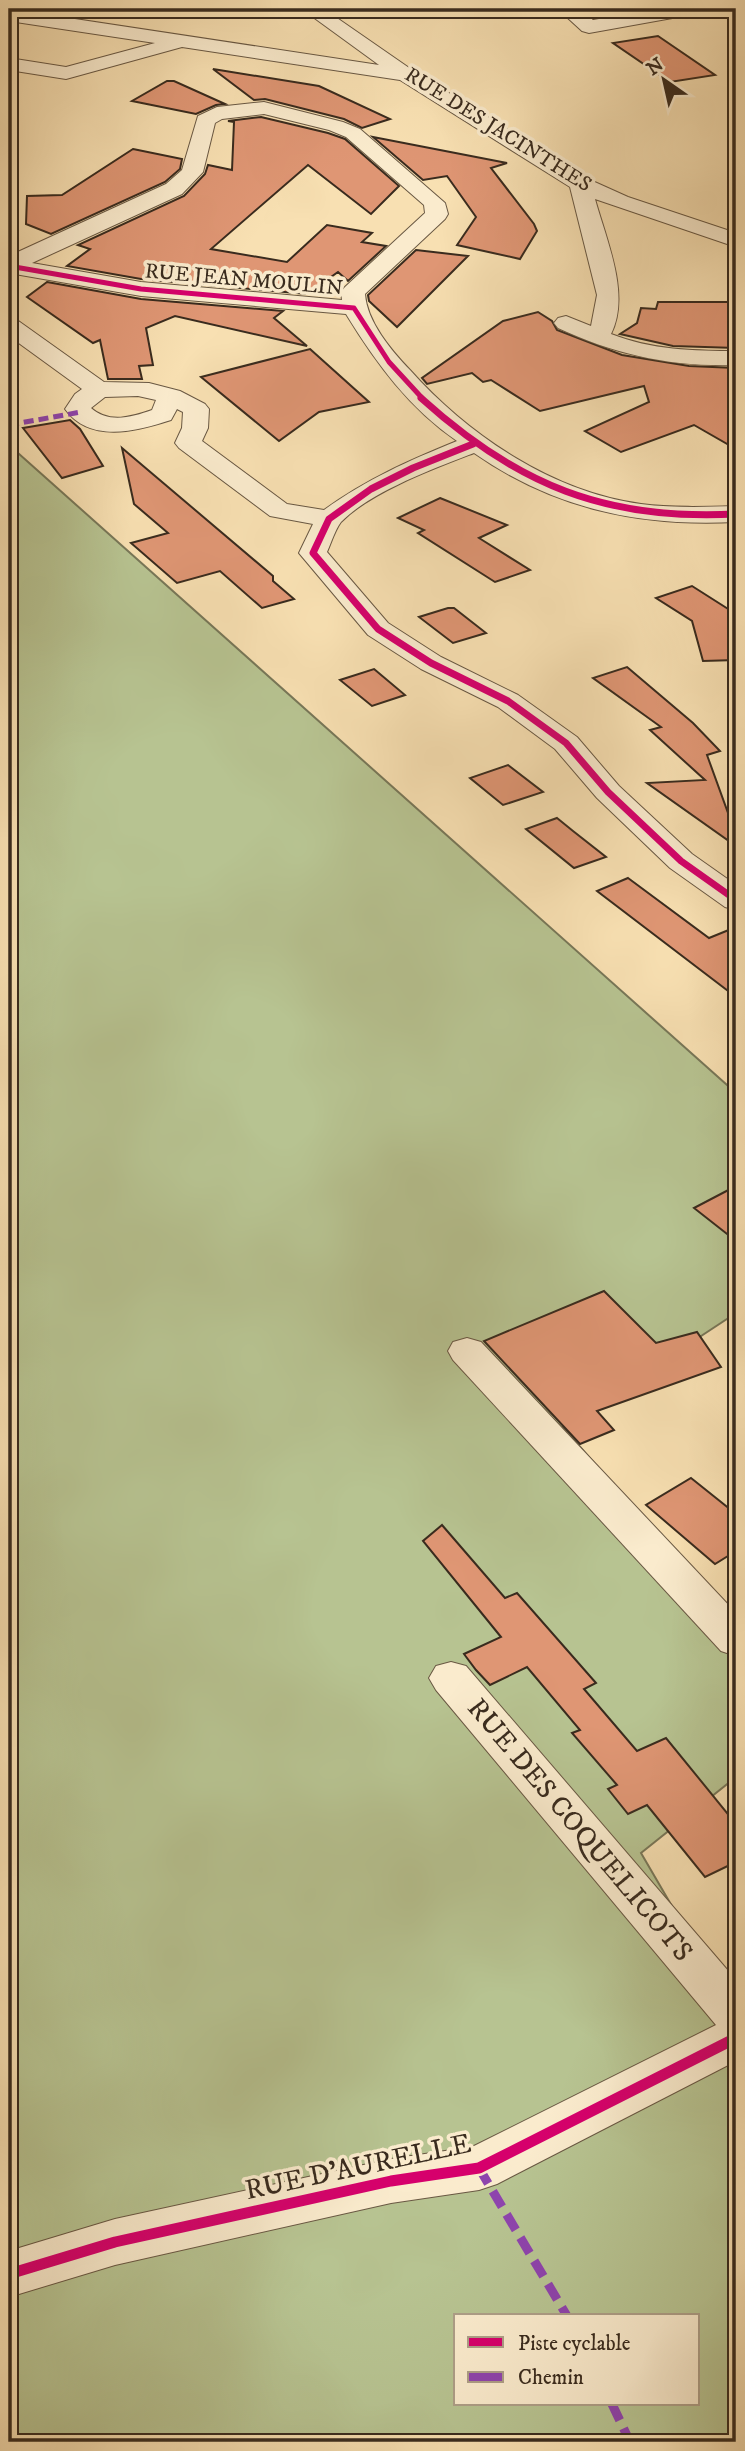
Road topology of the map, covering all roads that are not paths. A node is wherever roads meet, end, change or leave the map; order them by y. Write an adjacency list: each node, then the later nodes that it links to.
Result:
1 (81, 9): 6 (street)
2 (312, 9): 9 (street, RUE DES JACINTHES)
3 (568, 9): 4 (street)
4 (689, 9)
5 (9, 15): 6 (street)
6 (104, 29): 7 (street)
7 (185, 41): 8 (street); 9 (street)
8 (9, 64)
9 (408, 76): 10 (street, RUE DES JACINTHES)
10 (580, 184): 11 (street, RUE DES JACINTHES); 18 (street)
11 (736, 240)
12 (9, 265): 13 (street, RUE JEAN MOULIN); 15 (street)
13 (40, 272): 14 (street); 15 (street, RUE JEAN MOULIN)
14 (9, 283)
15 (354, 308): 22 (street, RUE JEAN MOULIN)
16 (566, 323): 18 (street)
17 (9, 325): 20 (street)
18 (597, 338): 19 (street)
19 (736, 358)
20 (99, 390): 21 (street); 21 (street)
21 (171, 396): 24 (street)
22 (473, 444): 23 (street, RUE JEAN MOULIN); 24 (street)
23 (736, 514)
24 (328, 519): 25 (street)
25 (736, 900)
26 (467, 1351): 27 (street)
27 (729, 1622)
28 (451, 1678): 29 (street, RUE DES COQUELICOTS)
29 (736, 2014)
30 (736, 2038): 31 (street, RUE D'AURELLE)
31 (9, 2274)

